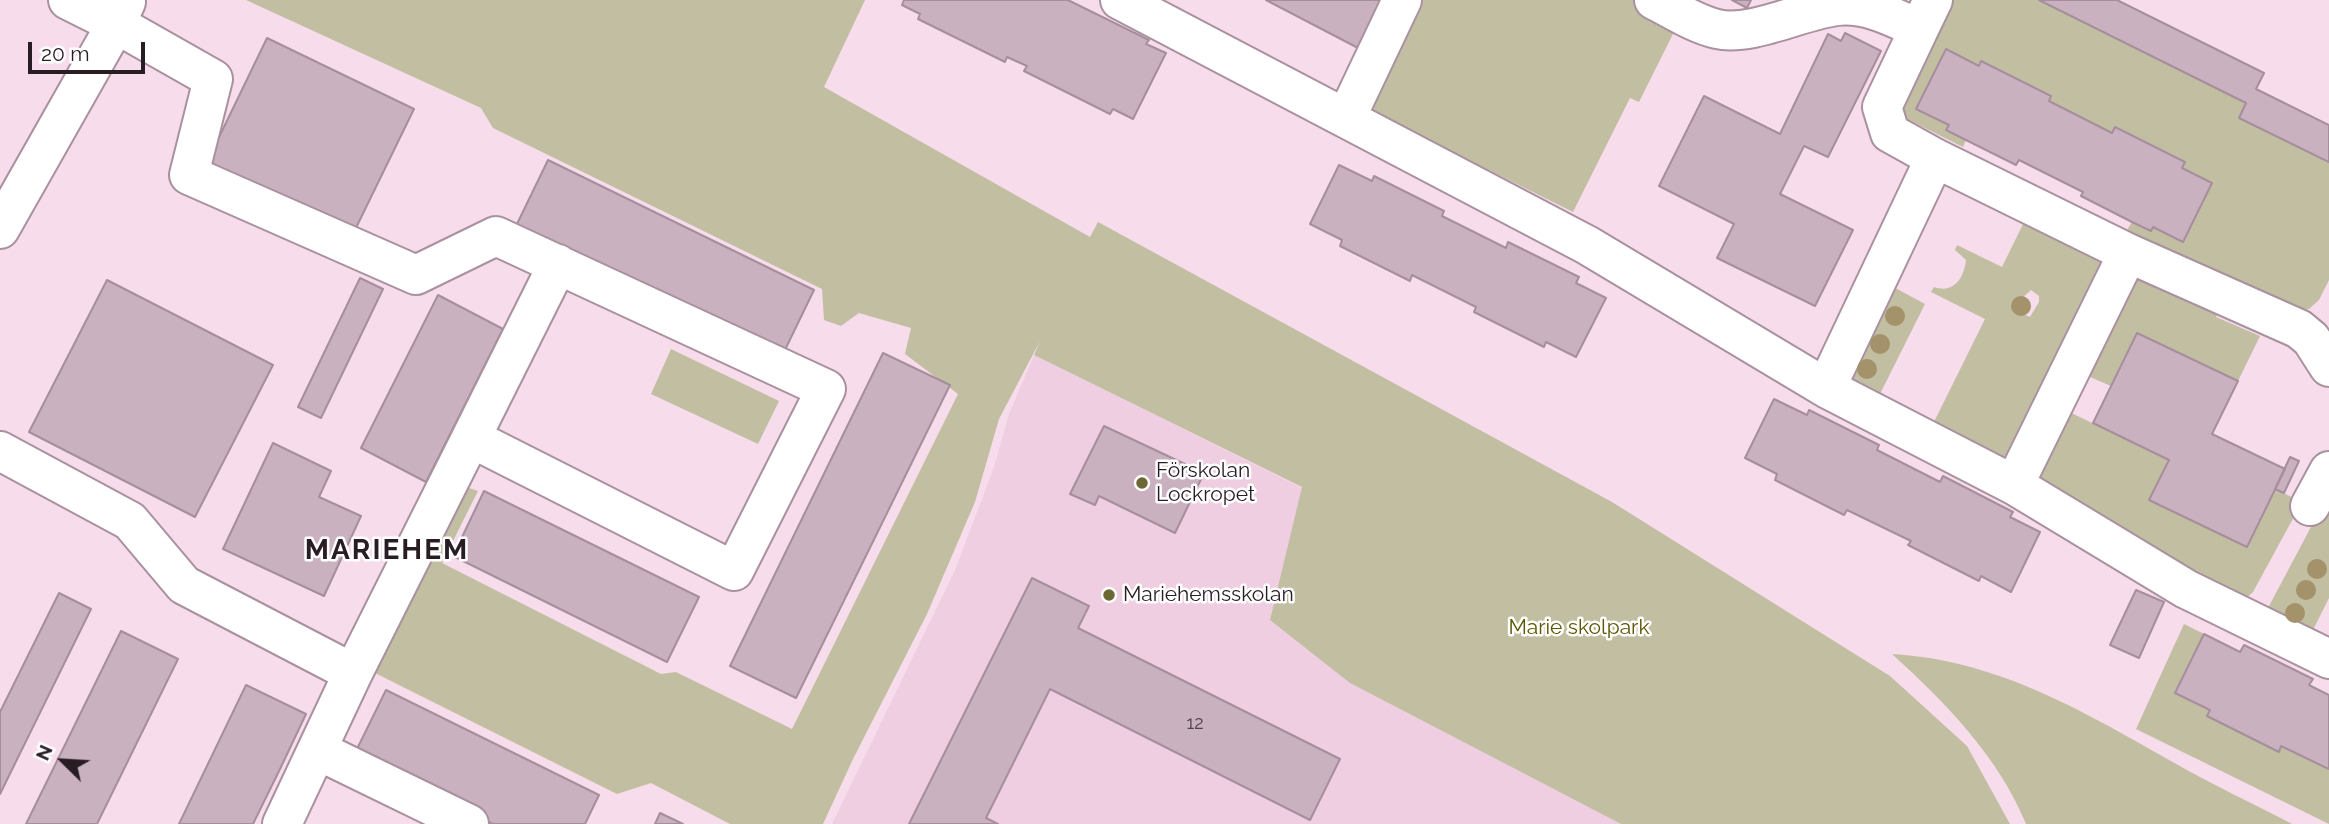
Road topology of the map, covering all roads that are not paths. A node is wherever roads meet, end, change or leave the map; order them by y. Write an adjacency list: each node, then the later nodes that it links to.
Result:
1 (68, 0): 5 (street)
2 (1120, 0): 7 (street)
3 (1402, 0): 7 (street)
4 (1654, 0): 6 (street)
5 (121, 12): 9 (street); 11 (street)
6 (1926, 14): 8 (street)
7 (1346, 118): 13 (street)
8 (1935, 158): 10 (street); 13 (street)
9 (0, 229)
10 (2128, 253): 12 (street); 17 (street)
11 (558, 264): 14 (street); 14 (street)
12 (2329, 367)
13 (1826, 388): 17 (street)
14 (471, 438): 20 (street)
15 (0, 452): 20 (street)
16 (2329, 471): 18 (street)
17 (2014, 485): 19 (street)
18 (2310, 506)
19 (2329, 659)
20 (353, 673): 21 (street)
21 (317, 750): 22 (street); 23 (street)
22 (282, 824)
23 (469, 824)

